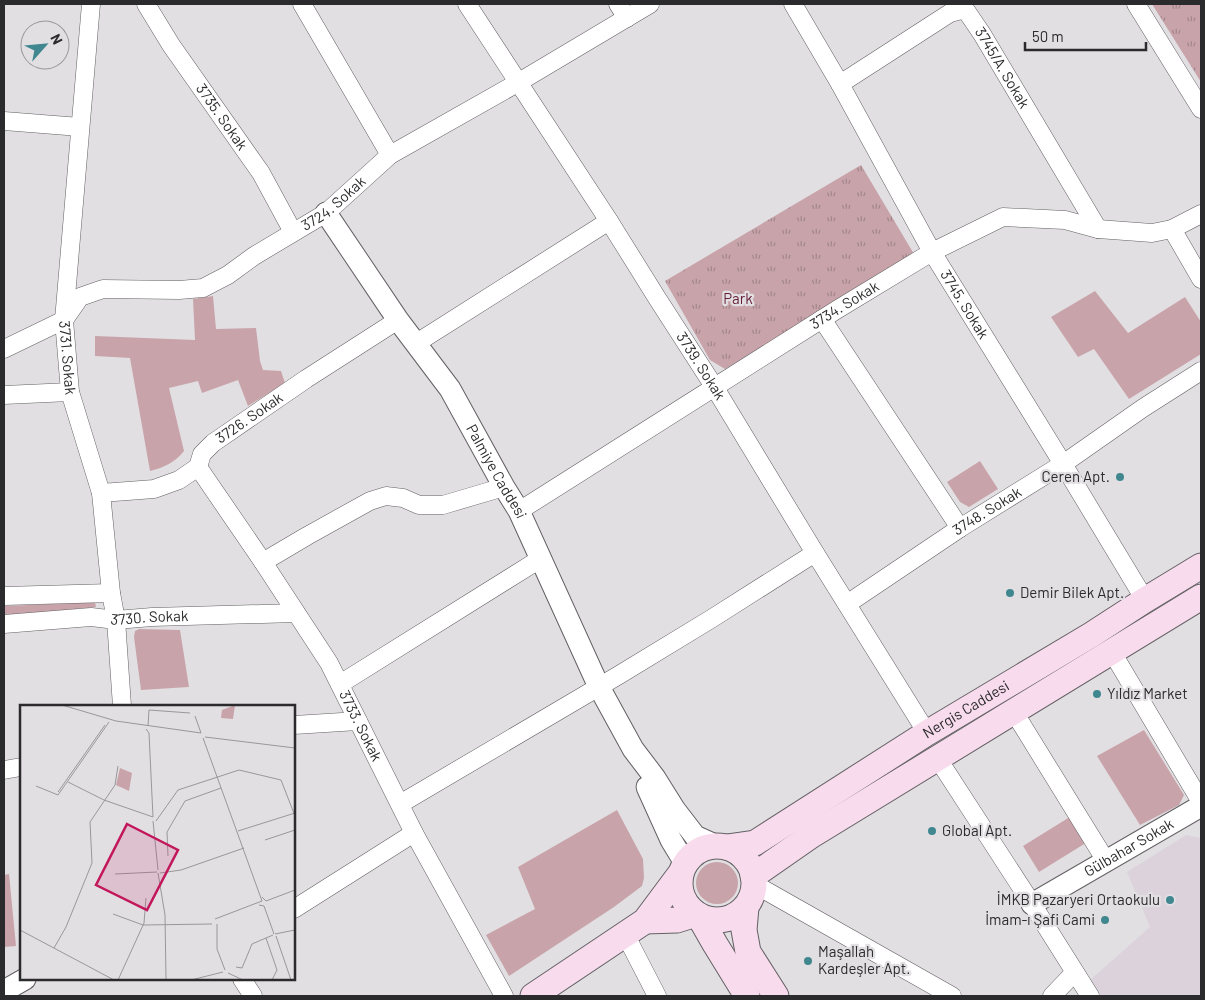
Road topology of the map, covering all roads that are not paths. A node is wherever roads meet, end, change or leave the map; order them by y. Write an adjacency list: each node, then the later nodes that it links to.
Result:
1 (91, 4): 14 (street, 3731. Sokak)
2 (146, 4): 21 (street, 3735. Sokak)
3 (302, 4): 15 (street)
4 (467, 4): 10 (street, 3739. Sokak)
5 (650, 4): 9 (street, 3724. Sokak)
6 (793, 4): 11 (street, 3745. Sokak)
7 (1136, 4): 12 (street)
8 (969, 6): 11 (street, 3745/A. Sokak); 19 (street, 3745/A. Sokak)
9 (622, 11): 10 (street, 3724. Sokak)
10 (519, 82): 15 (street, 3724. Sokak); 18 (street, 3739. Sokak)
11 (840, 84): 22 (street, 3745. Sokak)
12 (1201, 109)
13 (4, 121): 14 (street)
14 (80, 127): 25 (street, 3731. Sokak)
15 (390, 156): 16 (street, 3724. Sokak)
16 (326, 213): 21 (street, 3724. Sokak); 26 (street, Palmiye Caddesi)
17 (1201, 214): 20 (street, 3734. Sokak)
18 (609, 221): 27 (street); 30 (street, 3739. Sokak)
19 (1098, 228): 20 (street, 3734. Sokak); 22 (street, 3734. Sokak)
20 (1172, 229): 23 (street)
21 (293, 232): 25 (street, 3724. Sokak)
22 (932, 252): 24 (street, 3734. Sokak); 33 (street, 3745. Sokak)
23 (1201, 280)
24 (822, 319): 30 (street, 3734. Sokak); 38 (street)
25 (64, 320): 28 (street, 3724. Sokak); 31 (street, 3731. Sokak)
26 (398, 320): 27 (street, Palmiye Caddesi); 34 (street, 3726. Sokak)
27 (415, 344): 35 (street, Palmiye Caddesi)
28 (4, 349)
29 (1201, 371): 33 (street, 3748. Sokak)
30 (715, 388): 37 (street, 3734. Sokak); 39 (street, 3739. Sokak)
31 (70, 392): 32 (street); 36 (street, 3731. Sokak)
32 (4, 395)
33 (1063, 464): 38 (street, 3748. Sokak); 46 (street, 3745. Sokak)
34 (198, 467): 36 (street, 3726. Sokak); 41 (street, 3733. Sokak)
35 (504, 487): 37 (street, Palmiye Caddesi); 41 (street)
36 (101, 493): 43 (street, 3731. Sokak)
37 (519, 511): 40 (street, Palmiye Caddesi)
38 (960, 528): 47 (street, 3748. Sokak)
39 (814, 553): 47 (street, 3739. Sokak); 53 (street)
40 (540, 559): 52 (street); 53 (street, Palmiye Caddesi)
41 (264, 562): 48 (street, 3733. Sokak)
42 (1201, 566): 46 (main road, Nergis Caddesi)
43 (111, 593): 44 (street); 49 (street, 3731. Sokak)
44 (4, 596)
45 (1201, 597): 51 (main road, Nergis Caddesi)
46 (1144, 600): 58 (main road, Nergis Caddesi)
47 (847, 604): 58 (street, 3739. Sokak)
48 (296, 613): 49 (street, 3730. Sokak); 52 (street, 3733. Sokak)
49 (116, 620): 50 (street, 3730. Sokak); 54 (street, 3731. Sokak)
50 (4, 624)
51 (1112, 652): 55 (main road, Nergis Caddesi); 64 (street)
52 (340, 684): 56 (street, 3733. Sokak)
53 (599, 687): 59 (street, Palmiye Caddesi); 63 (street)
54 (122, 705)
55 (1014, 712): 60 (main road, Nergis Caddesi); 67 (street)
56 (358, 721): 57 (street); 63 (street, 3733. Sokak)
57 (295, 724)
58 (927, 734): 66 (main road, Nergis Caddesi)
59 (633, 749): 66 (street, Palmiye Caddesi); 68 (street, Palmiye Caddesi)
60 (938, 758): 69 (main road, Nergis Caddesi); 70 (street)
61 (20, 767): 62 (street)
62 (4, 770)
63 (400, 804): 65 (street, 3733. Sokak)
64 (1201, 804): 67 (street, Gülbahar Sokak)
65 (414, 833): 72 (street); 80 (street, 3733. Sokak)
66 (721, 846): 68 (main road); 69 (main road)
67 (1106, 861): 70 (street, Gülbahar Sokak)
68 (682, 869): 73 (main road); 74 (main road)
69 (754, 880): 71 (main road); 85 (street)
70 (1032, 904): 75 (street)
71 (746, 907): 73 (main road); 84 (main road)
72 (295, 908)
73 (698, 915): 74 (main road); 83 (main road)
74 (635, 928): 81 (main road); 82 (street)
75 (1074, 973): 86 (street); 87 (street)
76 (23, 980): 78 (street)
77 (243, 980): 79 (street)
78 (4, 991)
79 (253, 996)
80 (504, 996)
81 (533, 996)
82 (657, 996)
83 (747, 996)
84 (776, 996)
85 (952, 996)
86 (1052, 996)
87 (1090, 996)

